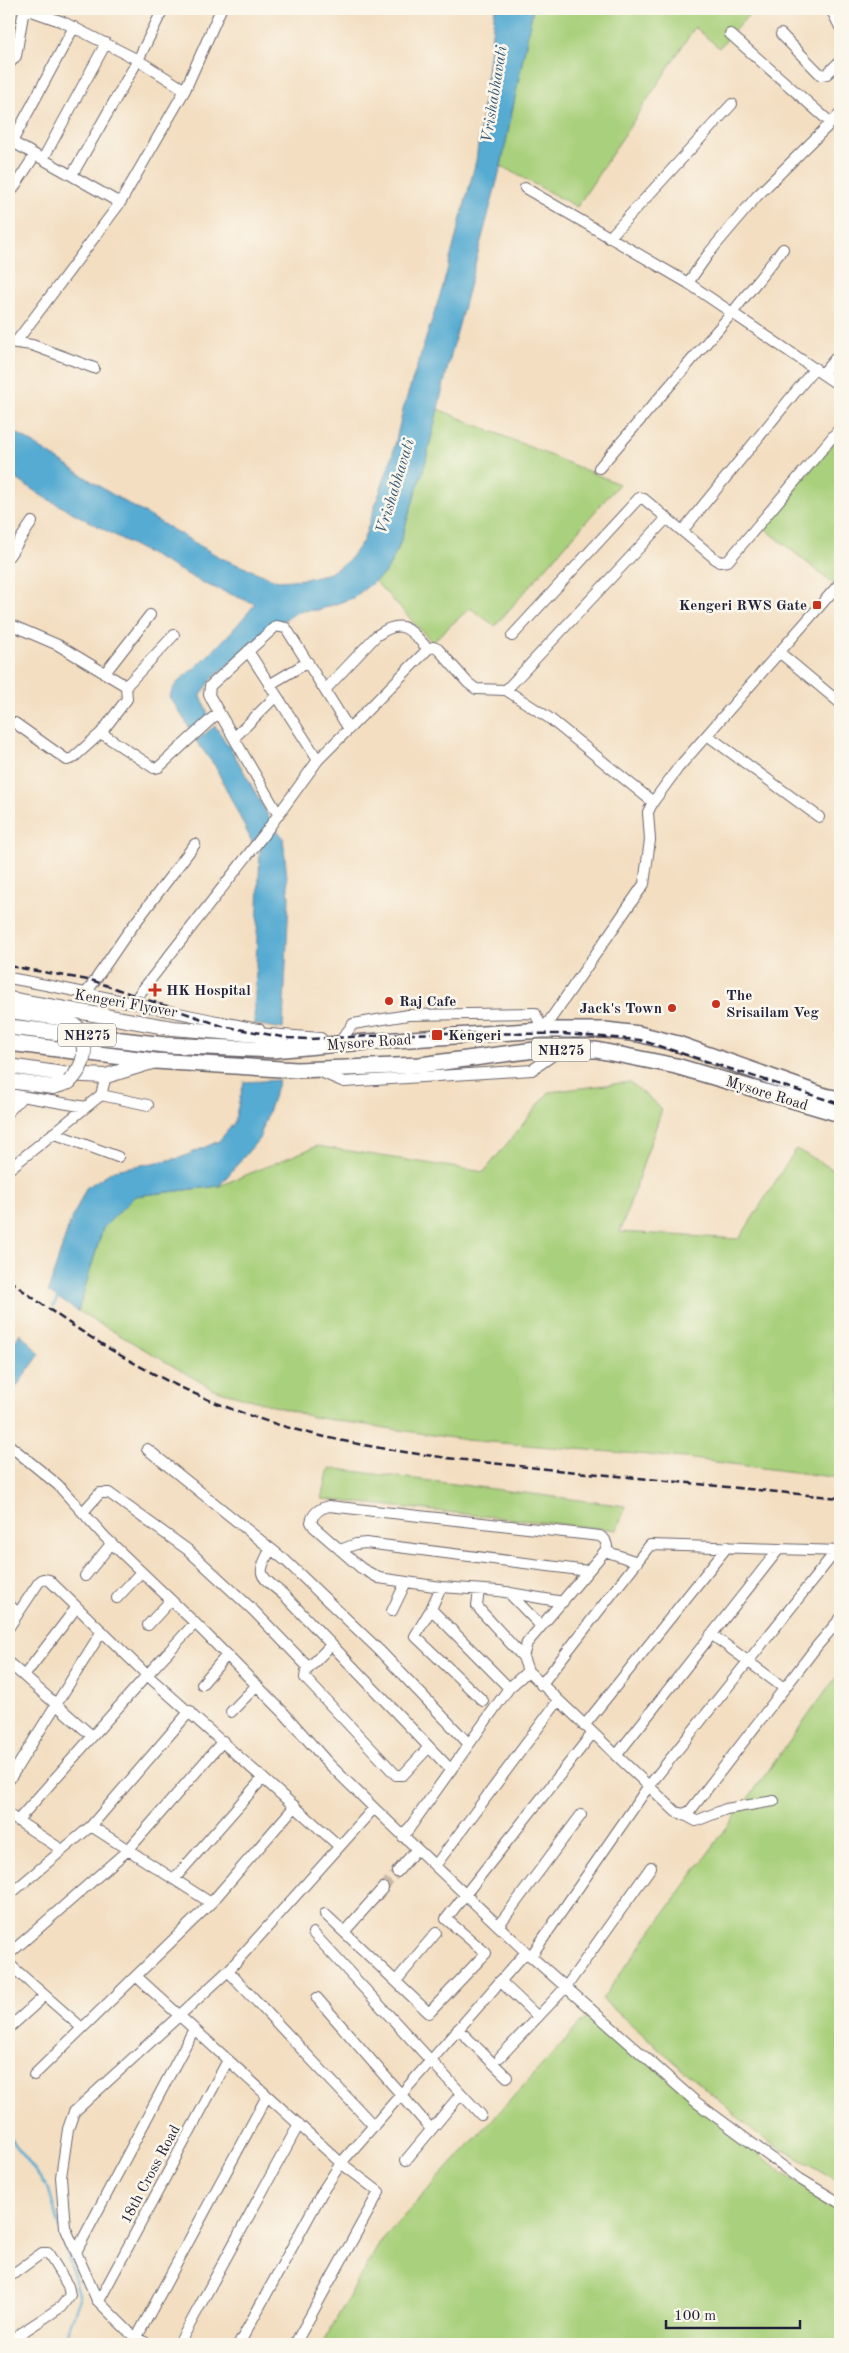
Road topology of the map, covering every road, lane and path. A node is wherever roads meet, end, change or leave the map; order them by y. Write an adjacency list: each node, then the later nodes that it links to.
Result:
1 (25, 9): 6 (street); 12 (street)
2 (163, 9): 10 (street)
3 (221, 9): 13 (street)
4 (832, 9): 5 (street)
5 (839, 21)
6 (74, 27): 9 (street); 17 (street)
7 (730, 34): 16 (street)
8 (782, 34): 11 (street)
9 (106, 43): 10 (street); 18 (street)
10 (138, 60): 13 (street); 19 (street)
11 (840, 61)
12 (9, 64)
13 (185, 90): 22 (street)
14 (732, 104): 23 (street)
15 (840, 114): 16 (street)
16 (831, 123): 25 (street)
17 (10, 141): 18 (street)
18 (39, 157): 19 (street); 21 (street)
19 (72, 175): 22 (street)
20 (525, 188): 23 (street)
21 (9, 195)
22 (120, 203): 27 (street)
23 (609, 238): 25 (street)
24 (783, 249): 26 (street)
25 (688, 283): 26 (street)
26 (732, 314): 30 (street); 33 (street)
27 (12, 342): 29 (street)
28 (840, 353): 30 (street)
29 (94, 368)
30 (819, 370): 31 (street); 36 (street)
31 (840, 386)
32 (840, 428): 36 (street)
33 (600, 468)
34 (667, 518): 36 (street); 42 (street); 51 (street)
35 (32, 522): 37 (street)
36 (683, 530)
37 (9, 555)
38 (840, 583): 45 (street)
39 (150, 615): 47 (street)
40 (9, 624): 47 (street)
41 (174, 635): 49 (street)
42 (512, 636)
43 (428, 649): 50 (street); 51 (street); 56 (street)
44 (248, 651): 46 (street); 48 (street); 54 (street)
45 (779, 652): 53 (street); 58 (street)
46 (308, 662): 48 (street); 50 (street)
47 (105, 673): 49 (street)
48 (269, 685): 52 (street)
49 (126, 686): 57 (street)
50 (325, 690): 56 (street)
51 (506, 690): 61 (street)
52 (276, 696): 59 (street); 60 (street)
53 (840, 703)
54 (216, 715): 57 (street); 59 (street)
55 (9, 722): 57 (street)
56 (349, 729): 60 (street)
57 (101, 734)
58 (706, 735): 61 (street); 63 (street)
59 (234, 738): 62 (street)
60 (318, 760): 62 (street)
61 (653, 802): 71 (street)
62 (278, 814): 68 (street)
63 (819, 817)
64 (195, 844): 66 (street)
65 (9, 978): 66 (street)
66 (87, 992): 68 (street)
67 (9, 999): 72 (main road, Kengeri Flyover)
68 (132, 1002): 72 (street)
69 (9, 1012): 78 (main road, Kengeri Flyover, bridge)
70 (9, 1027): 72 (highway, Mysore Road / NH275)
71 (543, 1030): 74 (highway, Mysore Road / NH275); 74 (street); 82 (highway, Mysore Road / NH275)
72 (274, 1041): 74 (highway, Mysore Road / NH275)
73 (9, 1043): 75 (highway, Mysore Road / NH275)
74 (338, 1044)
75 (155, 1061): 77 (main road); 86 (highway, Mysore Road / NH275)
76 (9, 1066): 77 (main road)
77 (106, 1076): 80 (street)
78 (9, 1081)
79 (9, 1094): 81 (street)
80 (101, 1095): 83 (street); 84 (street)
81 (21, 1098): 84 (street); 85 (street)
82 (840, 1099)
83 (148, 1105)
84 (86, 1107): 87 (street)
85 (9, 1111)
86 (840, 1114)
87 (53, 1133): 88 (street); 89 (street)
88 (118, 1157)
89 (9, 1169)
90 (9, 1444): 92 (street)
91 (147, 1449): 95 (street)
92 (82, 1512): 93 (street); 128 (street)
93 (111, 1544): 102 (street); 103 (street)
94 (727, 1547): 96 (street); 100 (street); 142 (street)
95 (271, 1549): 123 (street); 145 (street)
96 (779, 1549): 99 (street); 122 (street)
97 (340, 1550): 98 (street); 101 (street); 104 (street)
98 (605, 1551): 100 (street); 101 (street)
99 (838, 1551): 126 (street)
100 (637, 1562): 134 (street)
101 (588, 1571): 110 (street)
102 (141, 1572): 108 (street); 109 (street)
103 (85, 1576)
104 (406, 1582): 105 (street); 114 (street)
105 (441, 1587): 106 (street); 113 (street)
106 (479, 1590): 107 (street); 125 (street)
107 (508, 1592): 110 (street); 119 (street)
108 (117, 1598)
109 (170, 1600): 117 (street); 118 (street)
110 (562, 1602): 119 (street)
111 (9, 1606): 115 (street)
112 (76, 1608): 115 (street); 121 (street); 131 (street)
113 (431, 1609): 135 (street); 137 (street)
114 (392, 1611)
115 (18, 1612): 120 (street)
116 (840, 1619): 136 (street)
117 (195, 1623): 124 (street); 130 (street)
118 (148, 1625)
119 (541, 1626): 125 (street)
120 (9, 1627)
121 (102, 1631): 130 (street); 139 (street)
122 (712, 1634): 126 (street); 147 (street)
123 (331, 1645): 128 (street); 146 (street)
124 (227, 1655): 132 (street); 133 (street)
125 (523, 1657): 129 (street)
126 (748, 1662): 136 (street); 151 (street)
127 (9, 1663): 131 (street)
128 (309, 1668): 146 (street)
129 (528, 1672): 134 (street); 135 (street)
130 (147, 1675): 140 (street); 143 (street)
131 (24, 1676): 139 (street)
132 (202, 1684)
133 (257, 1685): 141 (street); 154 (street)
134 (541, 1685): 138 (street)
135 (510, 1688): 145 (street)
136 (784, 1688): 155 (street)
137 (483, 1700)
138 (558, 1701): 142 (street); 164 (street)
139 (55, 1706): 143 (street); 150 (street)
140 (190, 1711): 144 (street); 158 (street)
141 (230, 1712)
142 (588, 1730): 147 (street); 170 (street)
143 (92, 1736): 157 (street)
144 (223, 1741): 149 (street); 161 (street)
145 (469, 1744): 148 (street)
146 (430, 1747): 148 (street)
147 (616, 1756): 151 (street)
148 (451, 1770): 159 (street)
149 (263, 1778): 153 (street); 167 (street)
150 (9, 1780)
151 (648, 1787): 155 (street); 178 (street)
152 (774, 1801): 155 (street)
153 (295, 1806): 160 (street); 171 (street)
154 (374, 1808): 159 (street); 160 (street)
155 (683, 1814)
156 (581, 1815): 173 (street)
157 (13, 1818): 162 (street)
158 (91, 1826): 161 (street); 162 (street)
159 (402, 1836): 163 (street)
160 (339, 1846): 180 (street)
161 (130, 1849): 167 (street); 177 (street)
162 (62, 1850): 169 (street)
163 (416, 1850): 164 (street); 166 (street)
164 (435, 1866): 170 (street)
165 (651, 1867): 184 (street)
166 (397, 1872)
167 (174, 1878): 171 (street)
168 (383, 1888): 174 (street)
169 (9, 1895)
170 (465, 1895): 173 (street); 183 (street)
171 (211, 1903): 181 (street)
172 (325, 1914): 174 (street)
173 (499, 1925): 178 (street)
174 (344, 1932): 183 (street)
175 (313, 1933): 195 (street)
176 (436, 1933): 183 (street)
177 (9, 1954)
178 (529, 1954): 182 (street); 184 (street)
179 (9, 1964): 190 (street)
180 (228, 1972): 187 (street); 203 (street)
181 (136, 1976): 187 (street); 190 (street)
182 (500, 1981): 188 (street); 192 (street)
183 (396, 1982)
184 (566, 1987): 188 (street); 207 (street)
185 (317, 1998): 199 (street)
186 (39, 2001): 189 (street)
187 (180, 2016): 191 (street); 208 (street)
188 (538, 2017): 193 (street)
189 (9, 2028)
190 (82, 2028): 196 (street)
191 (194, 2029): 194 (street); 208 (street)
192 (458, 2029): 195 (street); 197 (street)
193 (500, 2057)
194 (228, 2060): 200 (street); 210 (street, 18th Cross Road)
195 (429, 2061): 198 (street); 199 (street)
196 (34, 2075)
197 (507, 2077)
198 (461, 2094): 201 (street); 204 (street)
199 (400, 2095): 203 (street); 204 (street)
200 (267, 2096): 202 (street); 211 (street)
201 (481, 2115)
202 (299, 2124): 206 (street); 214 (street)
203 (374, 2126): 206 (street)
204 (431, 2129): 205 (street)
205 (406, 2160)
206 (341, 2163): 215 (street); 216 (street)
207 (840, 2203)
208 (76, 2252): 210 (street)
209 (9, 2278): 212 (street)
210 (99, 2301): 211 (street)
211 (137, 2337): 213 (street)
212 (9, 2341)
213 (148, 2344)
214 (180, 2344)
215 (239, 2344)
216 (295, 2344)

